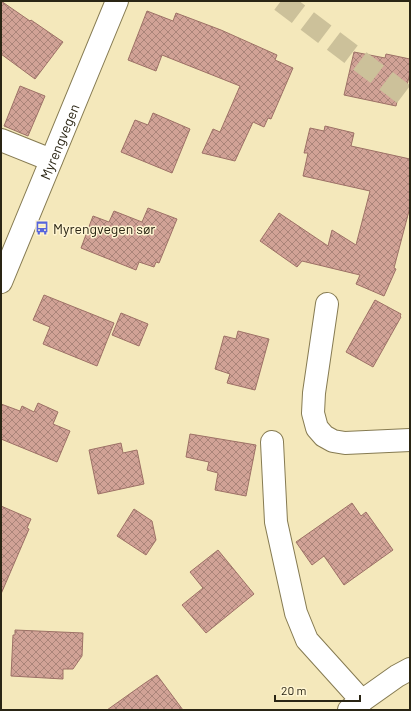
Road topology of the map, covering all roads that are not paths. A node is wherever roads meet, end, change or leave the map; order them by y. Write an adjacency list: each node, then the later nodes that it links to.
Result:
1 (117, 1): 3 (street, Myrengvegen)
2 (1, 140): 3 (street)
3 (51, 160): 4 (street, Myrengvegen)
4 (1, 282)
5 (327, 304): 6 (street)
6 (410, 440)
7 (272, 442): 9 (street)
8 (410, 669): 9 (street)
9 (356, 705)

